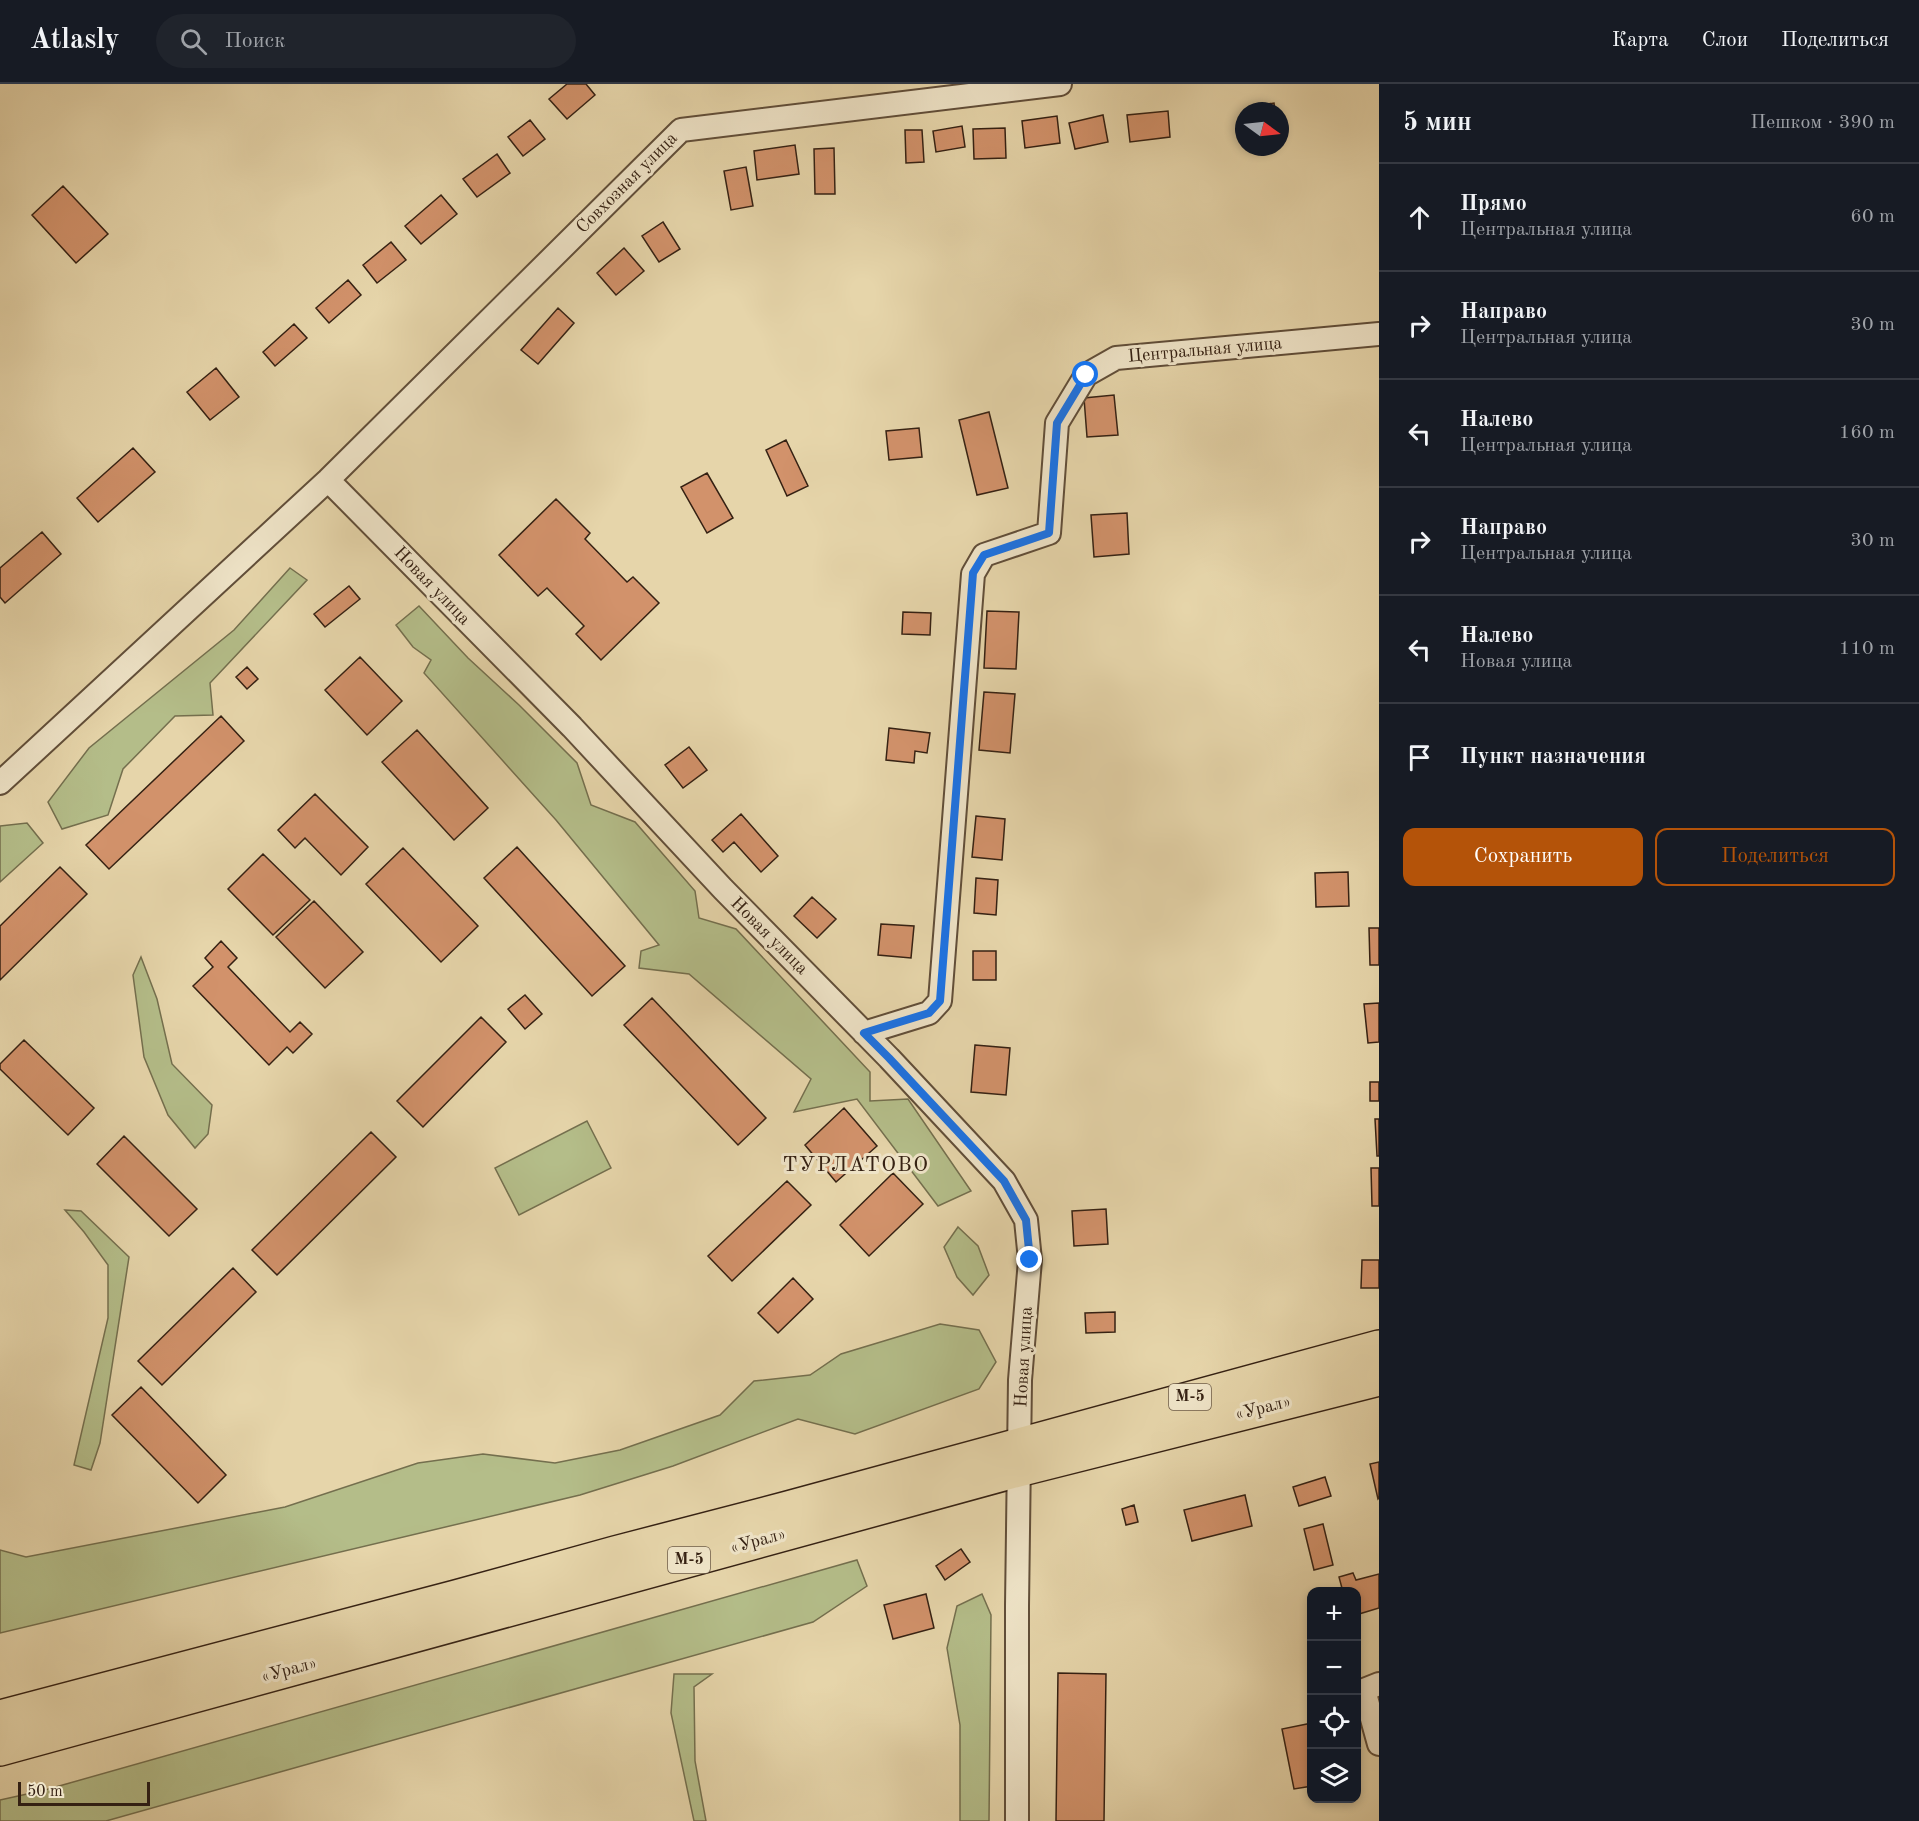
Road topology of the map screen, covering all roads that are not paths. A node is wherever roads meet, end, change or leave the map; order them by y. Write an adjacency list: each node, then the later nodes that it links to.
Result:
1 (1060, 84): 3 (street, Совхозная улица)
2 (1379, 334): 5 (street, Центральная улица)
3 (328, 480): 4 (street, Совхозная улица); 5 (street, Новая улица)
4 (0, 783)
5 (864, 1033): 8 (street, Новая улица)
6 (1379, 1347): 9 (highway, «Урал» / М-5)
7 (1379, 1379): 10 (highway, «Урал» / М-5)
8 (1021, 1401): 9 (street); 10 (street, Новая улица)
9 (1068, 1431): 10 (highway, «Урал» / М-5)
10 (1019, 1457): 12 (highway, «Урал» / М-5); 14 (highway, «Урал» / М-5); 15 (street, Новая улица)
11 (1379, 1684): 13 (street)
12 (0, 1717)
13 (1379, 1744)
14 (0, 1749)
15 (1017, 1821)

